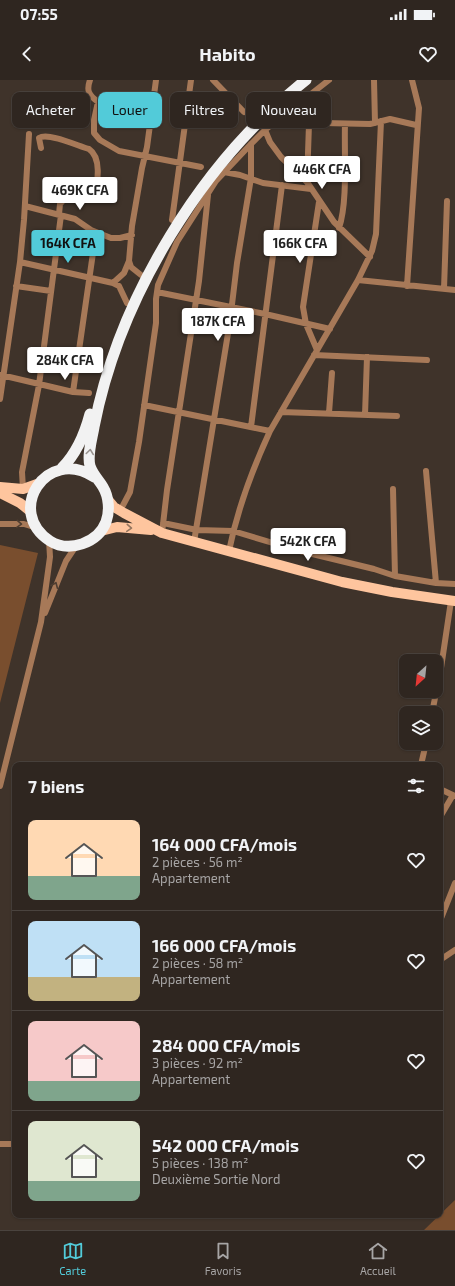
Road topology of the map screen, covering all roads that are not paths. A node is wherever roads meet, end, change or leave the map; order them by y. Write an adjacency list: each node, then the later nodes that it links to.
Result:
1 (90, 80): 22 (street)
2 (156, 80): 22 (street)
3 (191, 80): 23 (street)
4 (213, 80): 11 (street)
5 (296, 80): 35 (highway)
6 (306, 80): 79 (highway, one-way to 6)
7 (329, 80): 10 (street)
8 (374, 80): 12 (street)
9 (412, 80): 15 (street)
10 (314, 92)
11 (244, 112)
12 (378, 122): 14 (street); 15 (street); 39 (street)
13 (331, 124): 14 (street)
14 (345, 124): 36 (street)
15 (416, 125): 48 (street)
16 (268, 128): 18 (street)
17 (309, 128): 27 (street)
18 (265, 130): 20 (street); 27 (street)
19 (29, 134): 33 (street)
20 (251, 144): 25 (street); 26 (street)
21 (41, 148): 34 (street)
22 (145, 156): 23 (street); 38 (street)
23 (180, 163): 24 (street); 35 (street)
24 (201, 167)
25 (224, 172): 26 (street); 30 (street)
26 (251, 178): 28 (street); 55 (street)
27 (307, 182): 29 (street)
28 (282, 185): 29 (street); 56 (street)
29 (311, 189): 31 (street)
30 (208, 194): 52 (street); 53 (street)
31 (319, 202): 36 (street); 57 (street)
32 (447, 202): 49 (street)
33 (25, 206): 34 (street); 40 (street)
34 (60, 215): 37 (street); 42 (street)
35 (172, 220): 43 (highway)
36 (339, 228): 39 (street)
37 (96, 232): 38 (street); 44 (street)
38 (132, 236): 41 (street)
39 (370, 257): 45 (street)
40 (20, 262): 42 (street); 47 (street)
41 (129, 262): 43 (street); 46 (street)
42 (54, 270): 44 (street); 51 (street)
43 (141, 275): 54 (highway)
44 (89, 278): 46 (street); 65 (street)
45 (358, 280): 48 (street); 58 (street)
46 (113, 283): 54 (street)
47 (16, 286): 51 (street); 63 (street)
48 (407, 286): 49 (street)
49 (444, 289): 50 (street)
50 (455, 290)
51 (52, 291): 64 (street)
52 (157, 292): 53 (street); 68 (street)
53 (196, 300): 55 (street); 70 (street)
54 (127, 303): 77 (highway)
55 (232, 307): 56 (street); 74 (street)
56 (265, 314): 57 (street); 75 (street)
57 (306, 324): 58 (street); 59 (street)
58 (330, 329): 59 (street)
59 (316, 352): 60 (street); 69 (street)
60 (367, 357): 61 (street); 72 (street)
61 (427, 360)
62 (332, 373): 71 (street)
63 (2, 376): 64 (street); 67 (street)
64 (39, 385): 65 (street); 82 (street)
65 (73, 392): 66 (street)
66 (89, 394)
67 (0, 398)
68 (144, 405): 70 (street); 87 (street)
69 (281, 412): 71 (street); 76 (street)
70 (179, 413): 74 (street); 90 (street)
71 (329, 413): 72 (street)
72 (365, 415): 73 (street)
73 (397, 416)
74 (215, 420): 75 (street); 91 (street)
75 (251, 427): 76 (street)
76 (270, 431): 93 (street)
77 (62, 468): 79 (highway); 80 (highway)
78 (426, 470): 99 (street)
79 (94, 477): 85 (highway)
80 (37, 484): 82 (main road); 86 (highway)
81 (0, 487): 82 (main road)
82 (23, 489)
83 (393, 489): 98 (street)
84 (0, 493): 86 (main road)
85 (109, 501): 87 (main road); 92 (highway)
86 (30, 511): 89 (highway)
87 (120, 511): 90 (main road)
88 (0, 524): 89 (street, one-way to 89)
89 (37, 528): 94 (highway)
90 (161, 529): 91 (street); 92 (main road, one-way to 90); 95 (main road)
91 (197, 530): 93 (street); 95 (street)
92 (101, 531): 96 (highway)
93 (233, 531): 97 (street); 98 (street)
94 (49, 540): 96 (highway); 102 (street)
95 (194, 542): 97 (main road)
96 (76, 546): 102 (street, one-way to 96)
97 (229, 551): 101 (main road)
98 (395, 576): 99 (street)
99 (436, 583): 100 (street)
100 (455, 584)
101 (453, 601): 103 (street)
102 (41, 622): 106 (street)
103 (433, 706)
104 (424, 750): 105 (street)
105 (422, 762)
106 (0, 786)
107 (443, 790): 108 (street)
108 (454, 796): 109 (street)
109 (443, 812)
110 (455, 883): 111 (street)
111 (443, 913)
112 (455, 950): 113 (street)
113 (443, 958)
114 (0, 1144): 115 (street)
115 (12, 1144)

